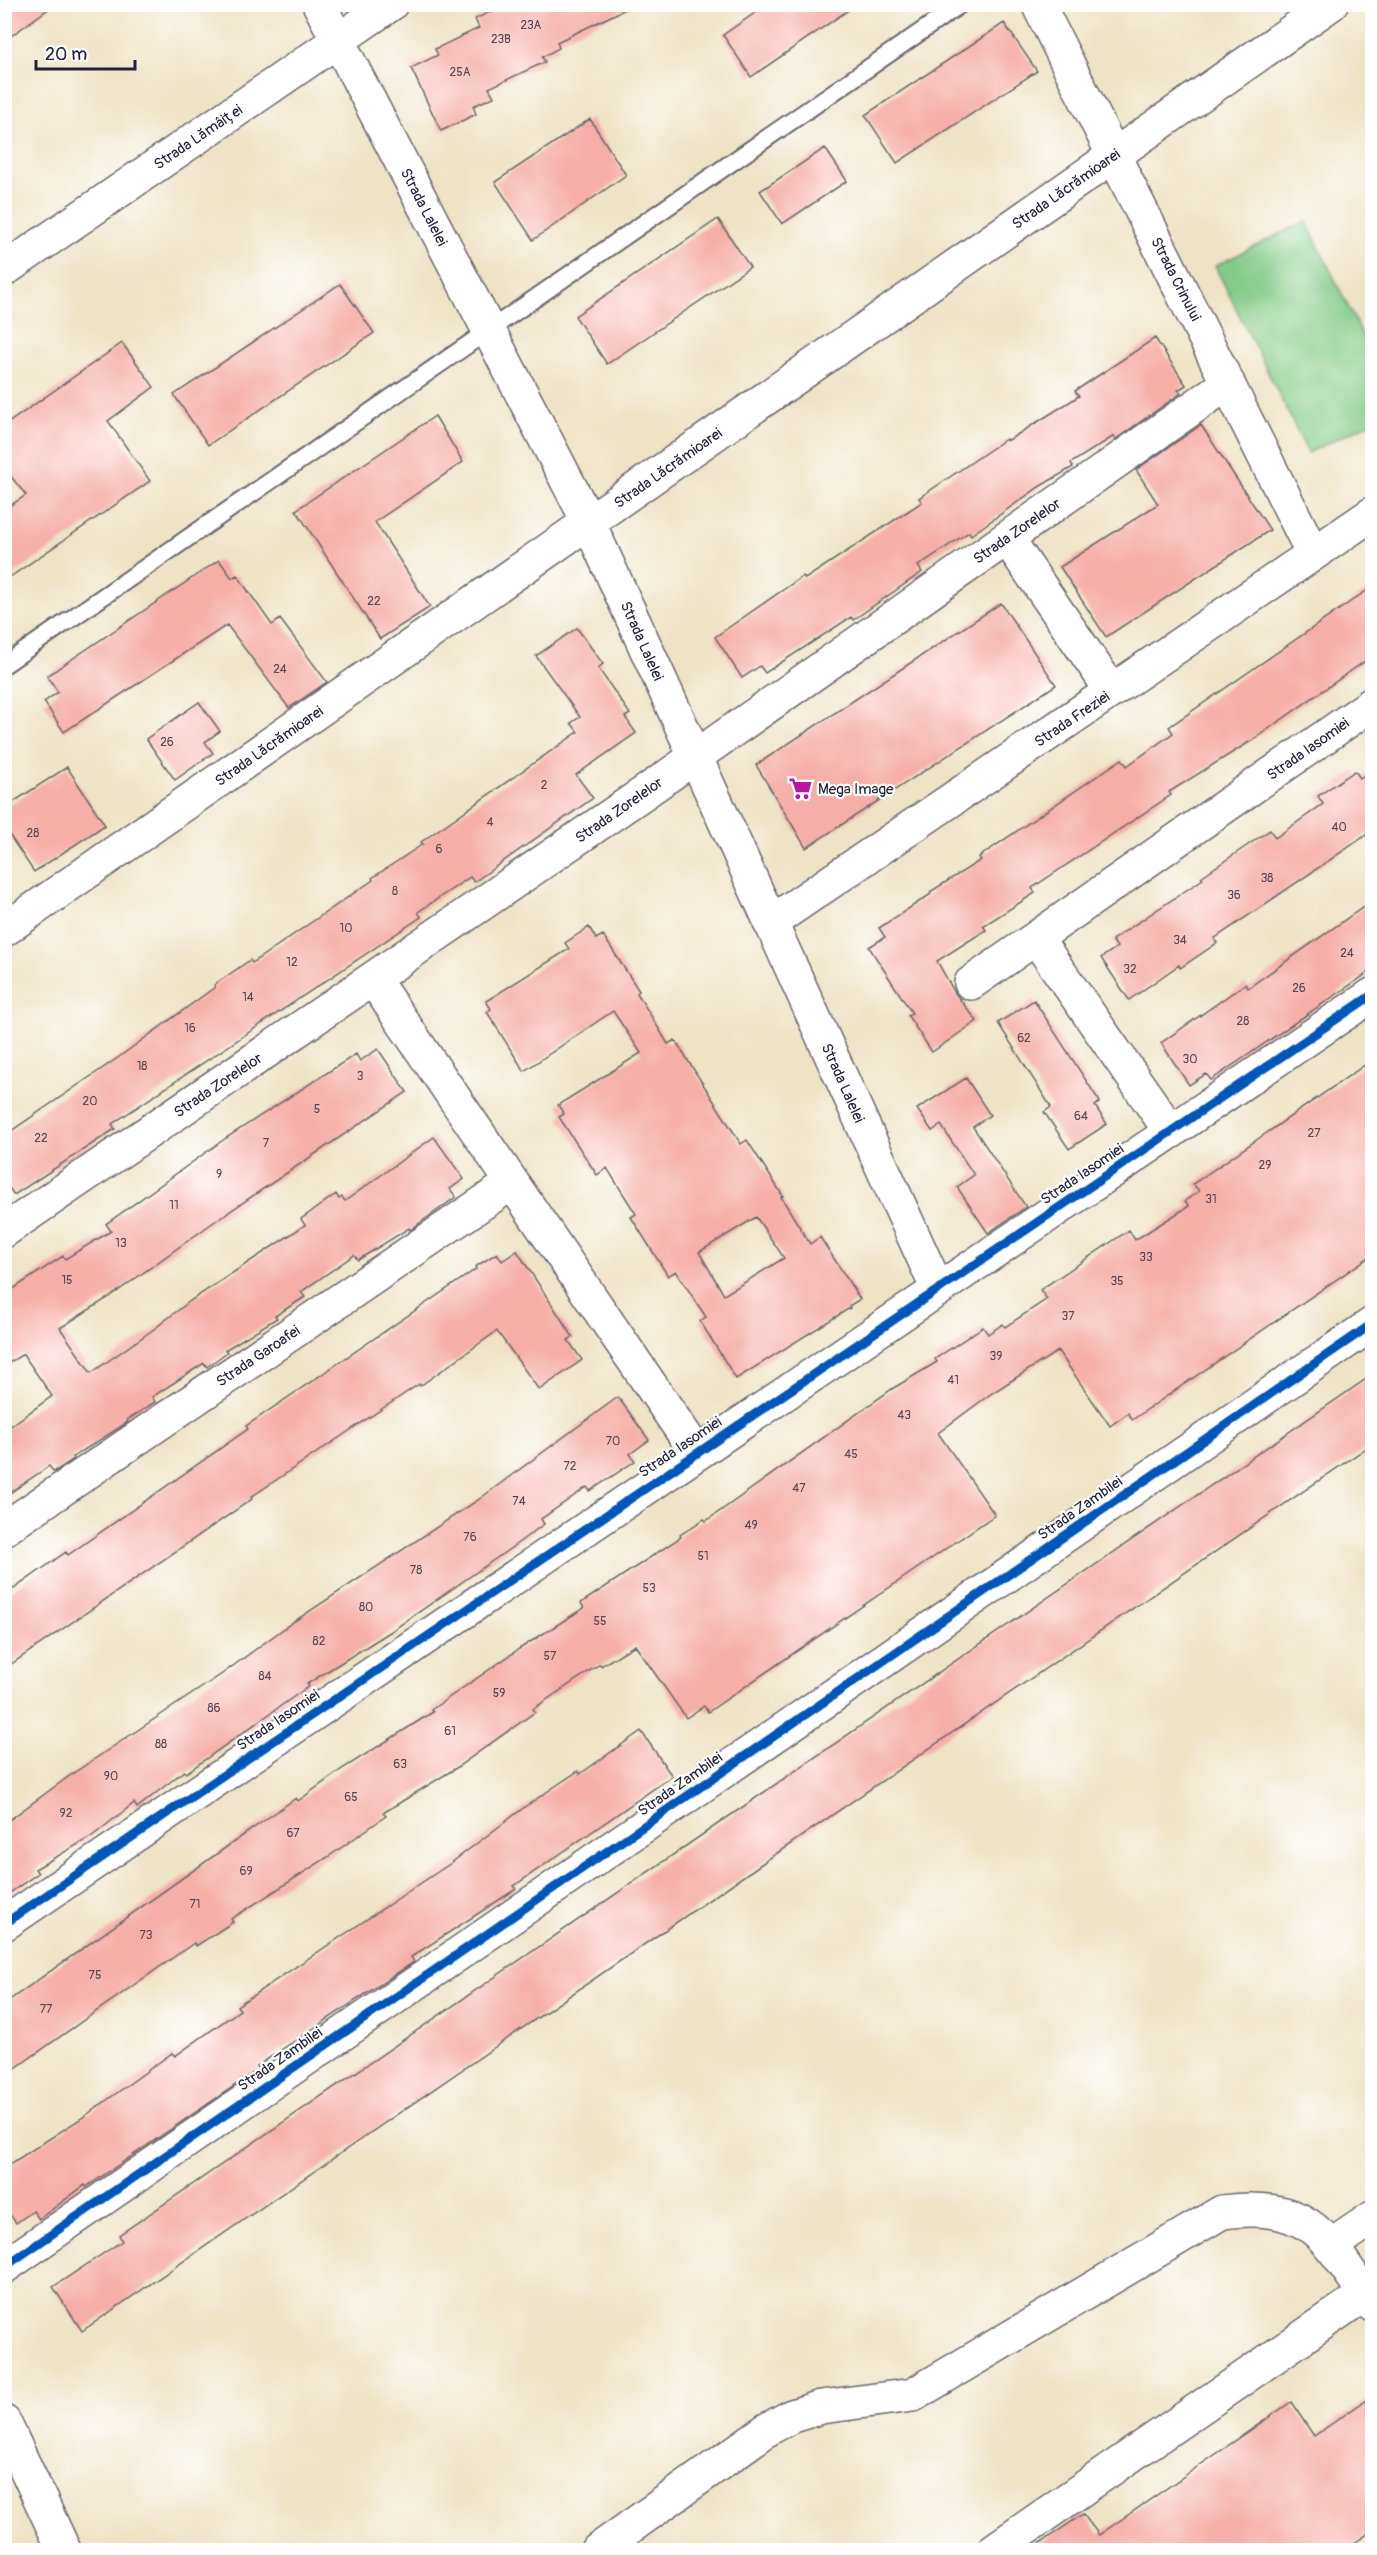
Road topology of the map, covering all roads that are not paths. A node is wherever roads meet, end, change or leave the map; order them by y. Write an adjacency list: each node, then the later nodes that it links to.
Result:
1 (319, 4): 6 (street, Strada Lalelei)
2 (391, 4): 6 (street, Strada Lămâiței)
3 (961, 4): 9 (lane)
4 (1038, 4): 7 (street, Strada Crinului)
5 (1331, 4): 7 (street, Strada Lăcrămioarei)
6 (338, 41): 8 (street, Strada Lămâiței); 9 (street, Strada Lalelei)
7 (1114, 156): 10 (street, Strada Crinului); 12 (street, Strada Lăcrămioarei)
8 (4, 270)
9 (489, 331): 12 (street, Strada Lalelei); 15 (lane)
10 (1228, 383): 13 (street, Strada Zorelelor); 14 (street, Strada Crinului)
11 (1372, 514): 14 (street, Strada Freziei)
12 (589, 523): 18 (street, Strada Lalelei); 20 (street, Strada Lăcrămioarei)
13 (1007, 538): 16 (street); 18 (street, Strada Zorelelor)
14 (1313, 554): 16 (street, Strada Freziei)
15 (4, 665)
16 (1112, 691): 19 (street, Strada Freziei)
17 (1372, 704): 21 (street, Strada Iasomiei)
18 (695, 757): 19 (street, Strada Lalelei); 22 (street, Strada Zorelelor)
19 (770, 923): 28 (street, Strada Lalelei)
20 (4, 930)
21 (1036, 938): 23 (street, Strada Iasomiei); 25 (street)
22 (373, 979): 26 (street); 27 (street, Strada Zorelelor)
23 (971, 982)
24 (1372, 995): 25 (street, Strada Iasomiei)
25 (1171, 1132): 28 (street, Strada Iasomiei)
26 (512, 1183): 30 (street); 31 (street, Strada Garoafei)
27 (4, 1231)
28 (938, 1290): 30 (street, Strada Iasomiei)
29 (1372, 1324): 35 (street, Strada Zambilei)
30 (697, 1454): 32 (street, Strada Iasomiei)
31 (4, 1529)
32 (4, 1924)
33 (1372, 2218): 34 (street)
34 (1331, 2246): 36 (street); 39 (street)
35 (4, 2267)
36 (1369, 2300): 40 (street)
37 (4, 2422): 38 (street)
38 (64, 2550)
39 (598, 2550)
40 (994, 2550)

